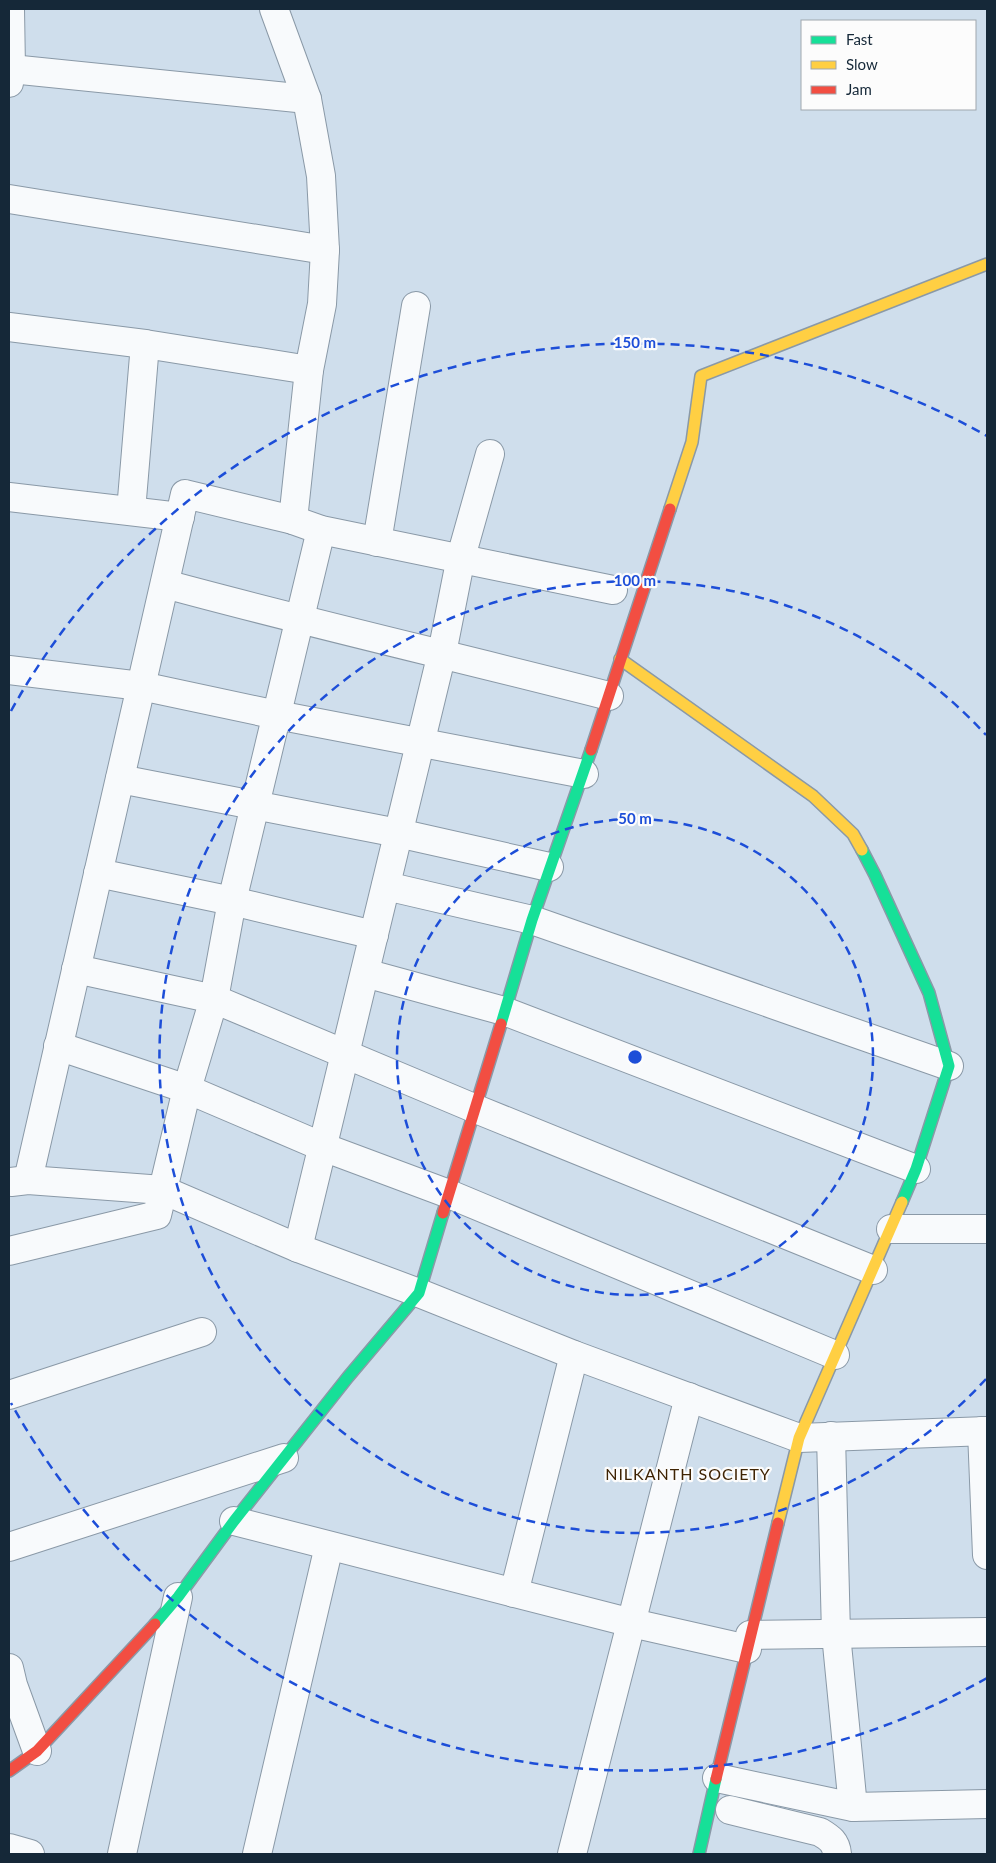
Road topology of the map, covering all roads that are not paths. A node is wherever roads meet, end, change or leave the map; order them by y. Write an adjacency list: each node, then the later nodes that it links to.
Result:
1 (10, 9): 3 (street)
2 (274, 9): 4 (street)
3 (10, 76): 4 (street)
4 (307, 99): 6 (street)
5 (9, 199): 6 (street)
6 (325, 250): 11 (street)
7 (987, 264): 24 (street)
8 (416, 306): 18 (street)
9 (9, 326): 10 (street)
10 (146, 344): 11 (street); 14 (street)
11 (309, 370): 16 (street)
12 (490, 454): 19 (street)
13 (9, 497): 14 (street)
14 (131, 512): 15 (street)
15 (180, 517): 16 (street); 20 (street)
16 (293, 520): 17 (street)
17 (321, 530): 18 (street); 22 (street)
18 (377, 542): 19 (street)
19 (461, 557): 21 (street); 23 (street)
20 (165, 584): 22 (street); 26 (street)
21 (613, 590)
22 (299, 620): 23 (street); 28 (street)
23 (442, 654): 27 (street); 29 (street)
24 (620, 659): 27 (street); 46 (street)
25 (9, 670): 26 (street)
26 (141, 686): 28 (street); 31 (street)
27 (609, 696): 30 (street)
28 (277, 714): 29 (street); 32 (street)
29 (420, 743): 30 (street); 33 (street)
30 (584, 774): 34 (street)
31 (120, 779): 32 (street); 35 (street)
32 (255, 806): 33 (street); 37 (street)
33 (398, 834): 34 (street); 36 (street)
34 (549, 867): 38 (street)
35 (98, 873): 37 (street); 40 (street)
36 (386, 886): 38 (street); 39 (street)
37 (232, 901): 39 (street); 42 (street)
38 (532, 920): 43 (street); 46 (street)
39 (374, 935): 41 (street)
40 (76, 969): 42 (street); 44 (street)
41 (365, 973): 43 (street); 45 (street)
42 (214, 999): 45 (street); 47 (street)
43 (504, 1011): 48 (street); 50 (street)
44 (58, 1046): 47 (street); 51 (street)
45 (345, 1053): 48 (street); 49 (street)
46 (949, 1066): 50 (street)
47 (187, 1089): 49 (street); 52 (street)
48 (476, 1109): 53 (street); 58 (street)
49 (323, 1147): 53 (street); 56 (street)
50 (916, 1169): 55 (street)
51 (18, 1181): 52 (street)
52 (163, 1190): 56 (street); 57 (street)
53 (449, 1194): 59 (street); 62 (street)
54 (987, 1229): 55 (street)
55 (891, 1230): 58 (street)
56 (298, 1248): 59 (street)
57 (9, 1251)
58 (873, 1270): 62 (street)
59 (419, 1293): 61 (street); 68 (street)
60 (202, 1332): 63 (street)
61 (574, 1355): 64 (street); 73 (street)
62 (835, 1355): 67 (street)
63 (9, 1394)
64 (689, 1397): 67 (street); 75 (street)
65 (985, 1431): 66 (street); 72 (street)
66 (831, 1436): 67 (street); 77 (street)
67 (799, 1438): 78 (street)
68 (284, 1458): 69 (street); 71 (street)
69 (234, 1521): 70 (street); 74 (street)
70 (329, 1546): 73 (street); 89 (street)
71 (9, 1547)
72 (987, 1555)
73 (514, 1593): 75 (street)
74 (178, 1597): 80 (street); 88 (street)
75 (632, 1623): 78 (street); 90 (street)
76 (987, 1632): 77 (street)
77 (836, 1634): 78 (street); 84 (street)
78 (748, 1642): 82 (street)
79 (10, 1680): 80 (street)
80 (37, 1751): 81 (street)
81 (9, 1771)
82 (717, 1778): 84 (street); 91 (street)
83 (987, 1804): 84 (street)
84 (853, 1807)
85 (730, 1810): 92 (street)
86 (9, 1848): 87 (street)
87 (30, 1854)
88 (122, 1854)
89 (257, 1854)
90 (572, 1854)
91 (700, 1854)
92 (837, 1854)

